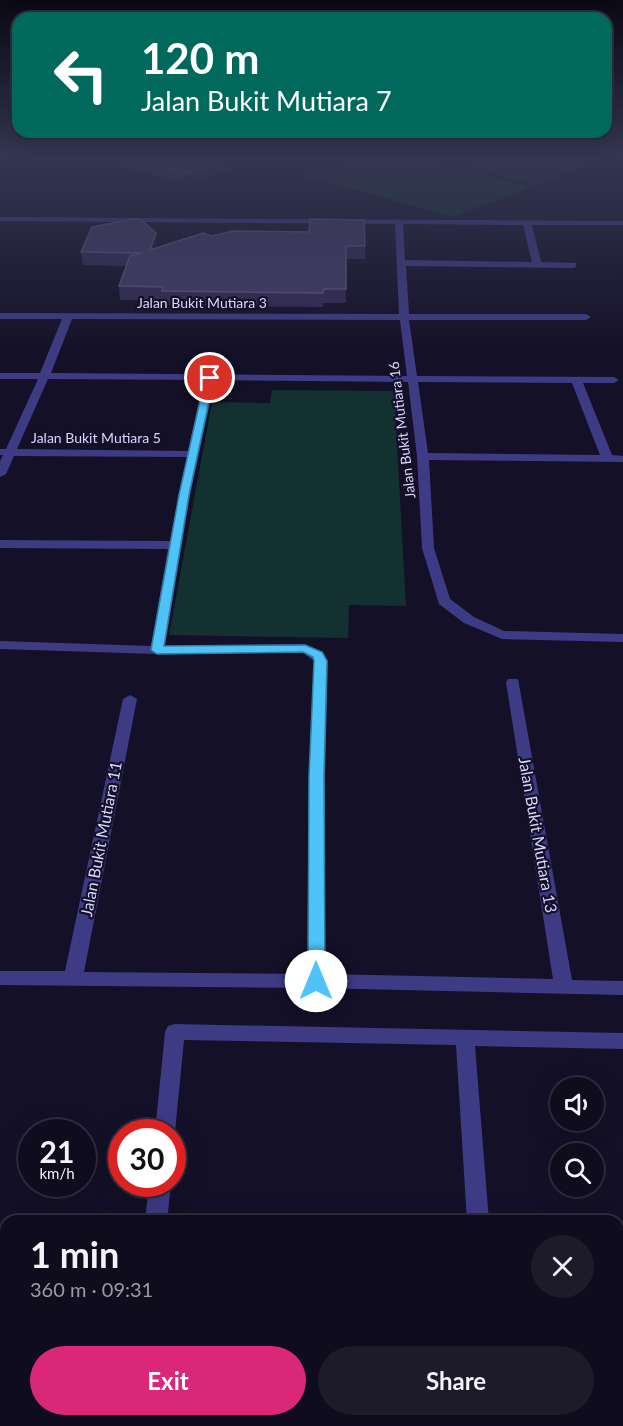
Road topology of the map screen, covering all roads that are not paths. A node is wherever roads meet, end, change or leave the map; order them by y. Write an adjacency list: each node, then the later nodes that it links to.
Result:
1 (399, 221): 5 (street, Jalan Bukit Mutiara 16)
2 (434, 222): 3 (street)
3 (527, 223): 4 (street); 6 (street)
4 (623, 223)
5 (401, 263): 6 (street); 10 (street, Jalan Bukit Mutiara 16)
6 (537, 264): 7 (street)
7 (573, 265)
8 (0, 315): 9 (street, Jalan Bukit Mutiara 3)
9 (68, 317): 10 (street, Jalan Bukit Mutiara 3); 13 (street)
10 (404, 317): 11 (street, Jalan Bukit Mutiara 3); 15 (street, Jalan Bukit Mutiara 16)
11 (586, 317)
12 (0, 376): 13 (street)
13 (44, 377): 14 (street); 18 (street)
14 (210, 378): 15 (street); 19 (street)
15 (412, 379): 16 (street); 20 (street, Jalan Bukit Mutiara 16)
16 (576, 379): 17 (street); 21 (street)
17 (614, 380)
18 (5, 452): 19 (street, Jalan Bukit Mutiara 5); 23 (street)
19 (192, 454): 25 (street)
20 (423, 456): 21 (street); 26 (street, Jalan Bukit Mutiara 16)
21 (607, 458): 22 (street)
22 (623, 459)
23 (0, 474)
24 (0, 544): 25 (street)
25 (175, 545): 28 (street)
26 (623, 638)
27 (0, 645): 28 (street)
28 (157, 650): 33 (street)
29 (513, 682): 34 (street, Jalan Bukit Mutiara 13)
30 (130, 699): 32 (street, Jalan Bukit Mutiara 11)
31 (0, 978): 32 (street)
32 (73, 979): 33 (street)
33 (316, 981): 34 (street)
34 (564, 988): 35 (street)
35 (623, 988)
36 (465, 1038): 37 (street); 38 (street); 41 (street)
37 (623, 1041)
38 (166, 1119)
39 (159, 1197): 40 (street)
40 (157, 1215)
41 (478, 1215)

